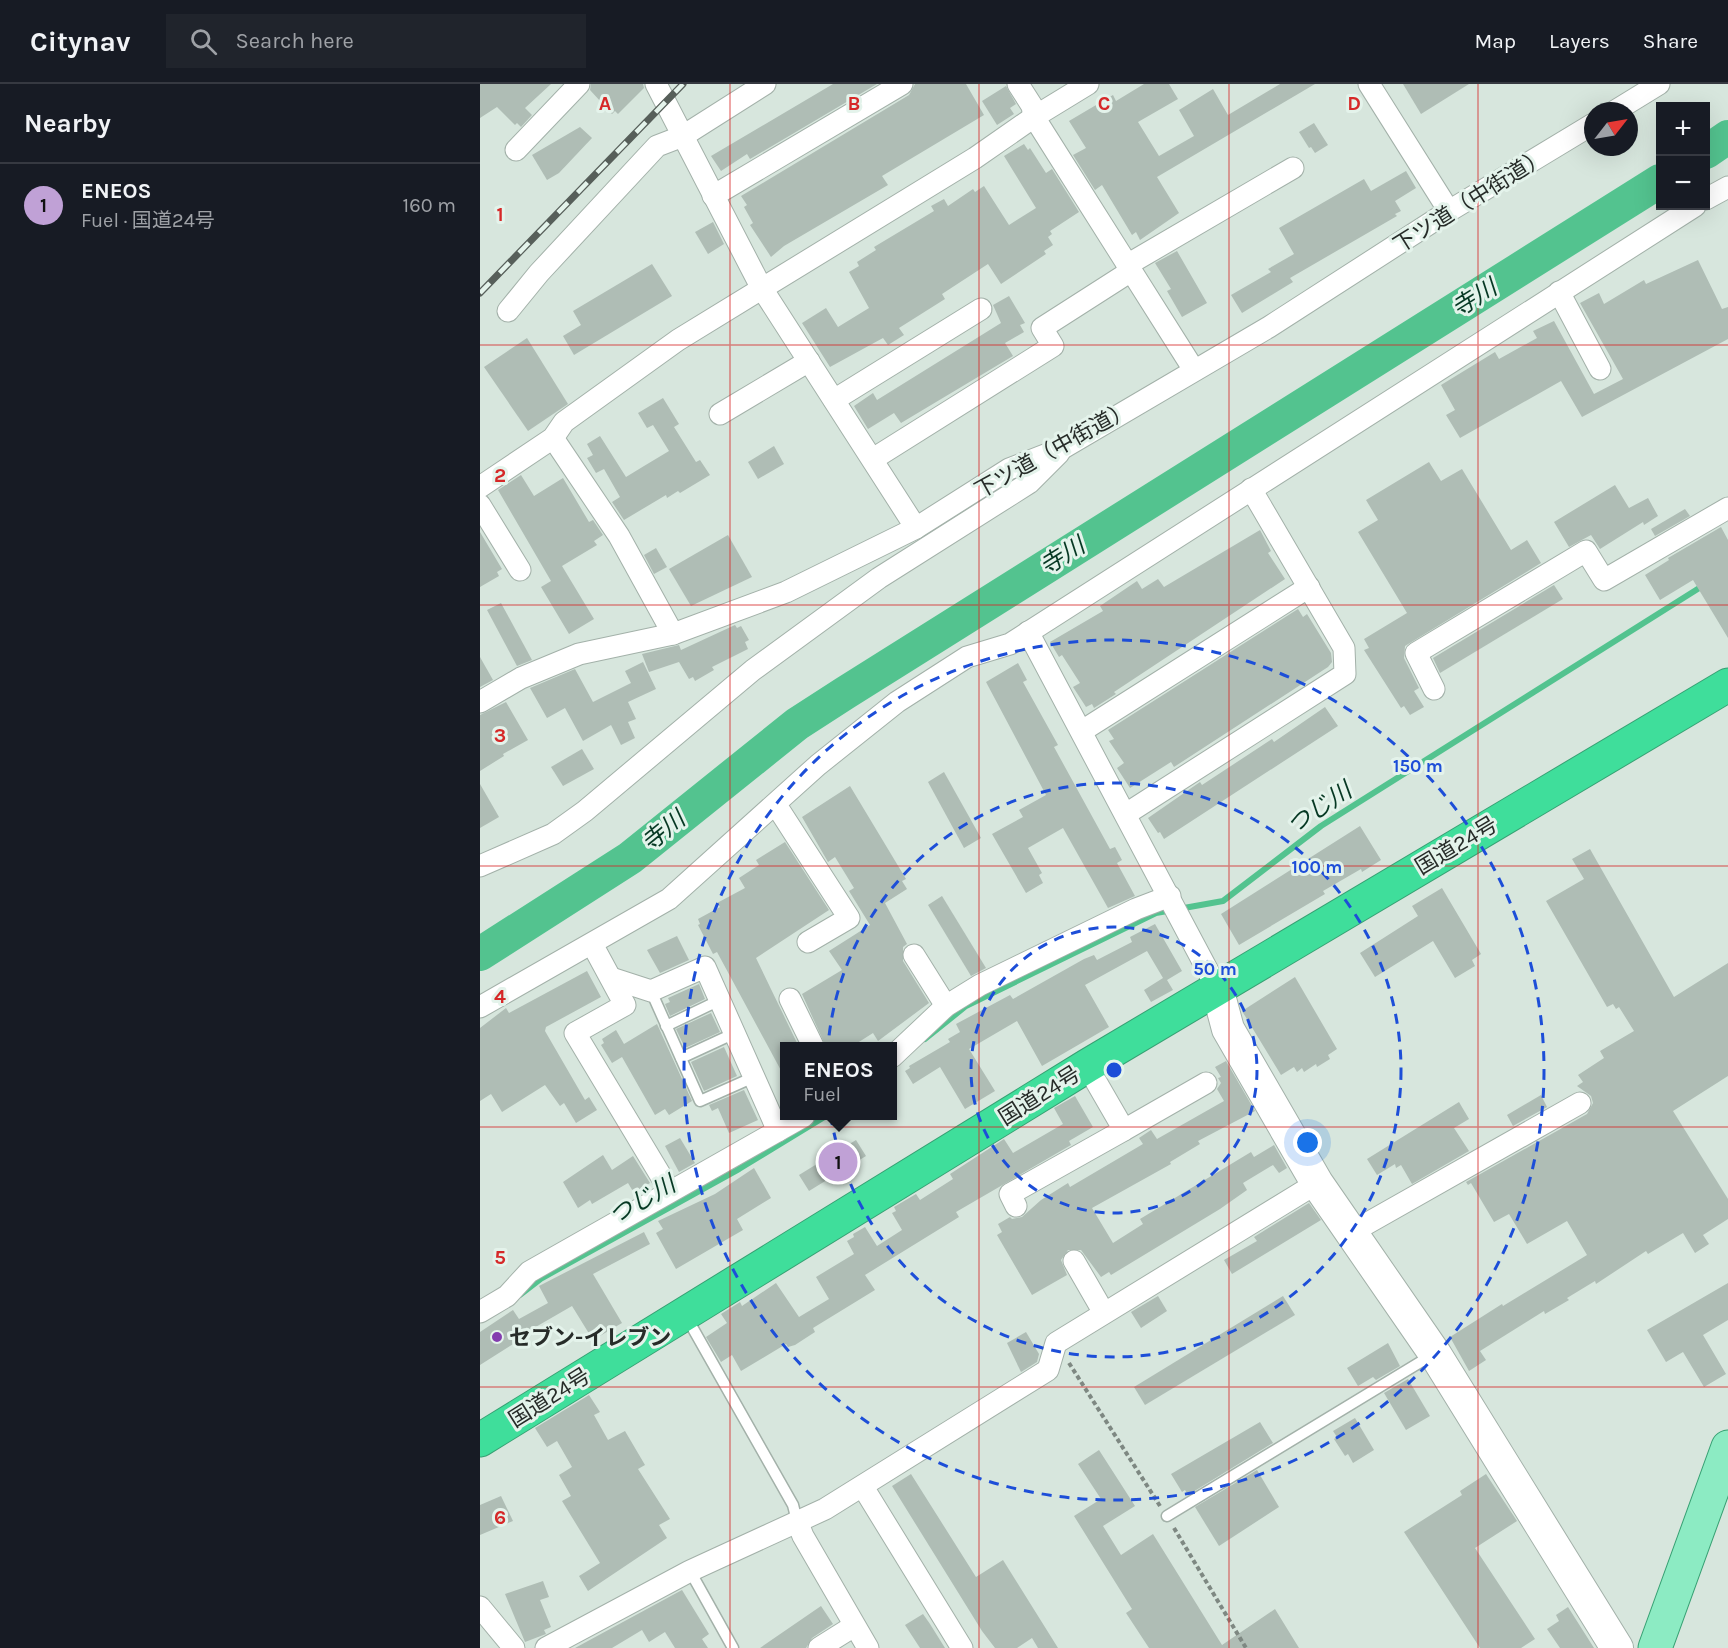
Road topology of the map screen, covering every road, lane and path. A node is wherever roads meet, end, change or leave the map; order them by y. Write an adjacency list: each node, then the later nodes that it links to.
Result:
1 (579, 84): 13 (street)
2 (656, 84): 12 (street)
3 (765, 84): 12 (street)
4 (902, 84): 16 (street)
5 (1018, 84): 10 (street)
6 (1088, 84): 10 (street)
7 (1369, 84): 19 (street)
8 (1659, 84): 9 (street)
9 (1630, 102)
10 (1034, 117): 20 (street); 21 (street)
11 (1584, 129): 19 (street, 下ツ道（中街道）)
12 (683, 136): 16 (street); 24 (street)
13 (516, 150)
14 (1293, 168): 20 (street)
15 (1728, 187): 17 (street)
16 (712, 196): 21 (street)
17 (1710, 197)
18 (1689, 210): 22 (street)
19 (1449, 211): 27 (street, 下ツ道（中街道）)
20 (1129, 268): 27 (street); 32 (street)
21 (761, 287): 25 (street); 30 (street)
22 (1559, 292): 26 (street); 34 (street)
23 (981, 309): 28 (street)
24 (508, 311)
25 (809, 361): 28 (street); 29 (street)
26 (1600, 369)
27 (1194, 370): 31 (street, 下ツ道（中街道）)
28 (834, 400): 32 (street)
29 (720, 414)
30 (553, 438): 33 (street); 41 (street)
31 (1063, 448): 37 (street, 下ツ道（中街道）); 48 (street)
32 (873, 459): 37 (street)
33 (480, 487)
34 (1251, 489): 39 (street); 40 (street)
35 (480, 505): 38 (street)
36 (1728, 508): 43 (street)
37 (916, 528): 41 (street, 下ツ道（中街道）)
38 (520, 570)
39 (1309, 587): 45 (street); 47 (street)
40 (1028, 632): 45 (street); 46 (street)
41 (673, 634): 44 (street, 下ツ道（中街道）)
42 (1728, 685): 54 (highway, 国道24号)
43 (1434, 689)
44 (480, 702)
45 (1082, 731): 47 (street)
46 (776, 805): 50 (street); 51 (street)
47 (1126, 814): 49 (street)
48 (480, 866)
49 (1175, 906): 54 (street); 58 (street)
50 (808, 942)
51 (592, 944): 53 (street); 59 (street)
52 (914, 955): 58 (street)
53 (611, 978): 55 (street); 73 (street)
54 (1217, 988): 65 (highway, 国道24号); 72 (street)
55 (651, 991): 57 (street); 60 (lane)
56 (790, 999): 62 (street)
57 (720, 1000): 60 (lane); 61 (street)
58 (946, 1006): 63 (street)
59 (480, 1007)
60 (666, 1026): 64 (lane)
61 (735, 1033): 64 (lane); 66 (street)
62 (811, 1042)
63 (897, 1052)
64 (681, 1058): 66 (lane)
65 (1087, 1066): 70 (street); 78 (highway, 国道24号)
66 (754, 1077): 71 (street)
67 (1206, 1083): 70 (street)
68 (1580, 1103): 75 (street)
69 (797, 1120): 71 (street)
70 (1124, 1130): 74 (street)
71 (778, 1131): 73 (street)
72 (1317, 1183): 75 (street); 79 (street)
73 (670, 1191): 77 (street)
74 (1016, 1206)
75 (1352, 1232): 81 (street)
76 (1074, 1261): 79 (street)
77 (480, 1312)
78 (684, 1313): 82 (highway, 国道24号); 86 (lane)
79 (1104, 1313): 80 (street)
80 (1056, 1343): 84 (street); 85 (path)
81 (1435, 1354): 85 (lane); 97 (street)
82 (480, 1440)
83 (1728, 1447): 98 (main road)
84 (863, 1487): 86 (street); 95 (street)
85 (1167, 1516): 96 (path)
86 (797, 1521): 87 (street); 89 (street)
87 (690, 1571): 91 (street); 92 (lane)
88 (480, 1607): 90 (street)
89 (854, 1626): 93 (street); 94 (street)
90 (514, 1648)
91 (546, 1648)
92 (733, 1648)
93 (819, 1648)
94 (868, 1648)
95 (962, 1648)
96 (1246, 1648)
97 (1617, 1648)
98 (1655, 1648)

